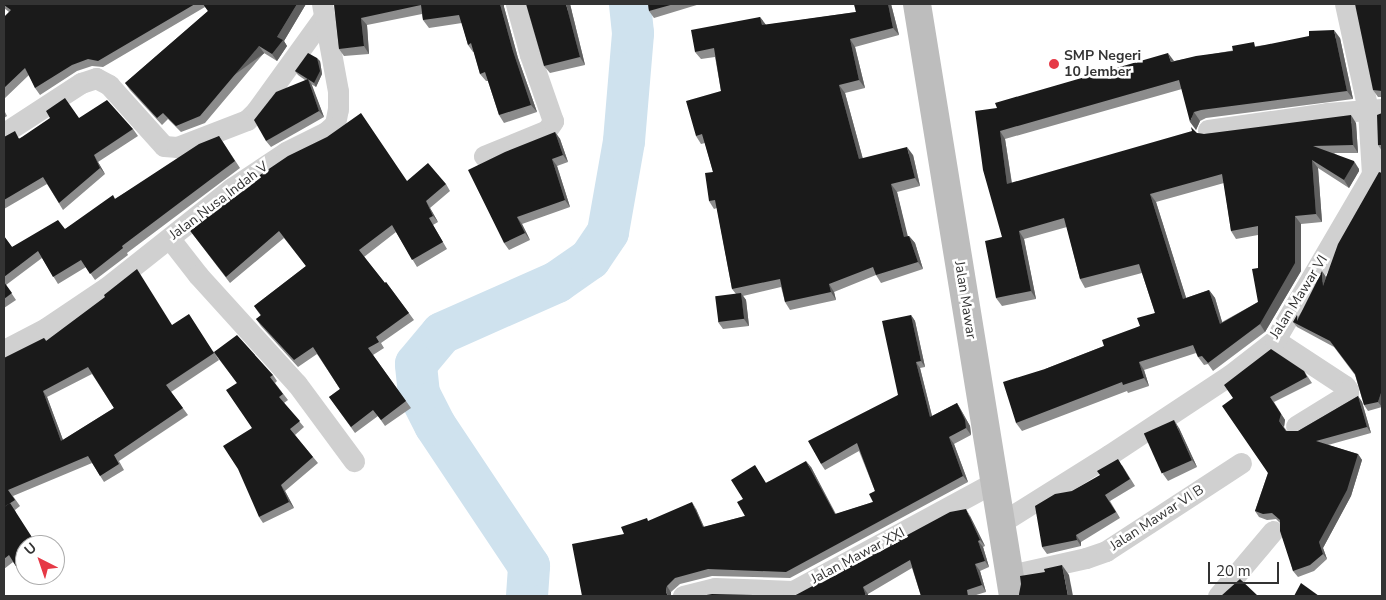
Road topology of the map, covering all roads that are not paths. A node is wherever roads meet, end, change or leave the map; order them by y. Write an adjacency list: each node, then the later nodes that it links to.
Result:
1 (516, 4): 8 (street)
2 (917, 4): 15 (street, Jalan Mawar)
3 (1345, 4): 5 (street, Jalan Mawar VI)
4 (322, 11): 7 (street); 9 (street, Jalan Nusa Indah V)
5 (1375, 109): 6 (street); 10 (street, Jalan Mawar VI)
6 (1208, 130)
7 (4, 133)
8 (484, 156)
9 (170, 239): 11 (street, Jalan Nusa Indah V); 13 (street)
10 (1275, 340): 12 (street); 16 (street, Jalan Mawar VI)
11 (4, 350)
12 (1296, 426)
13 (354, 461)
14 (1242, 464): 18 (street, Jalan Mawar VI B)
15 (995, 482): 16 (street, Jalan Mawar); 19 (street, Jalan Mawar XXI)
16 (1002, 522): 18 (street, Jalan Mawar)
17 (1273, 531): 20 (street)
18 (1011, 585)
19 (683, 596)
20 (1218, 596)

